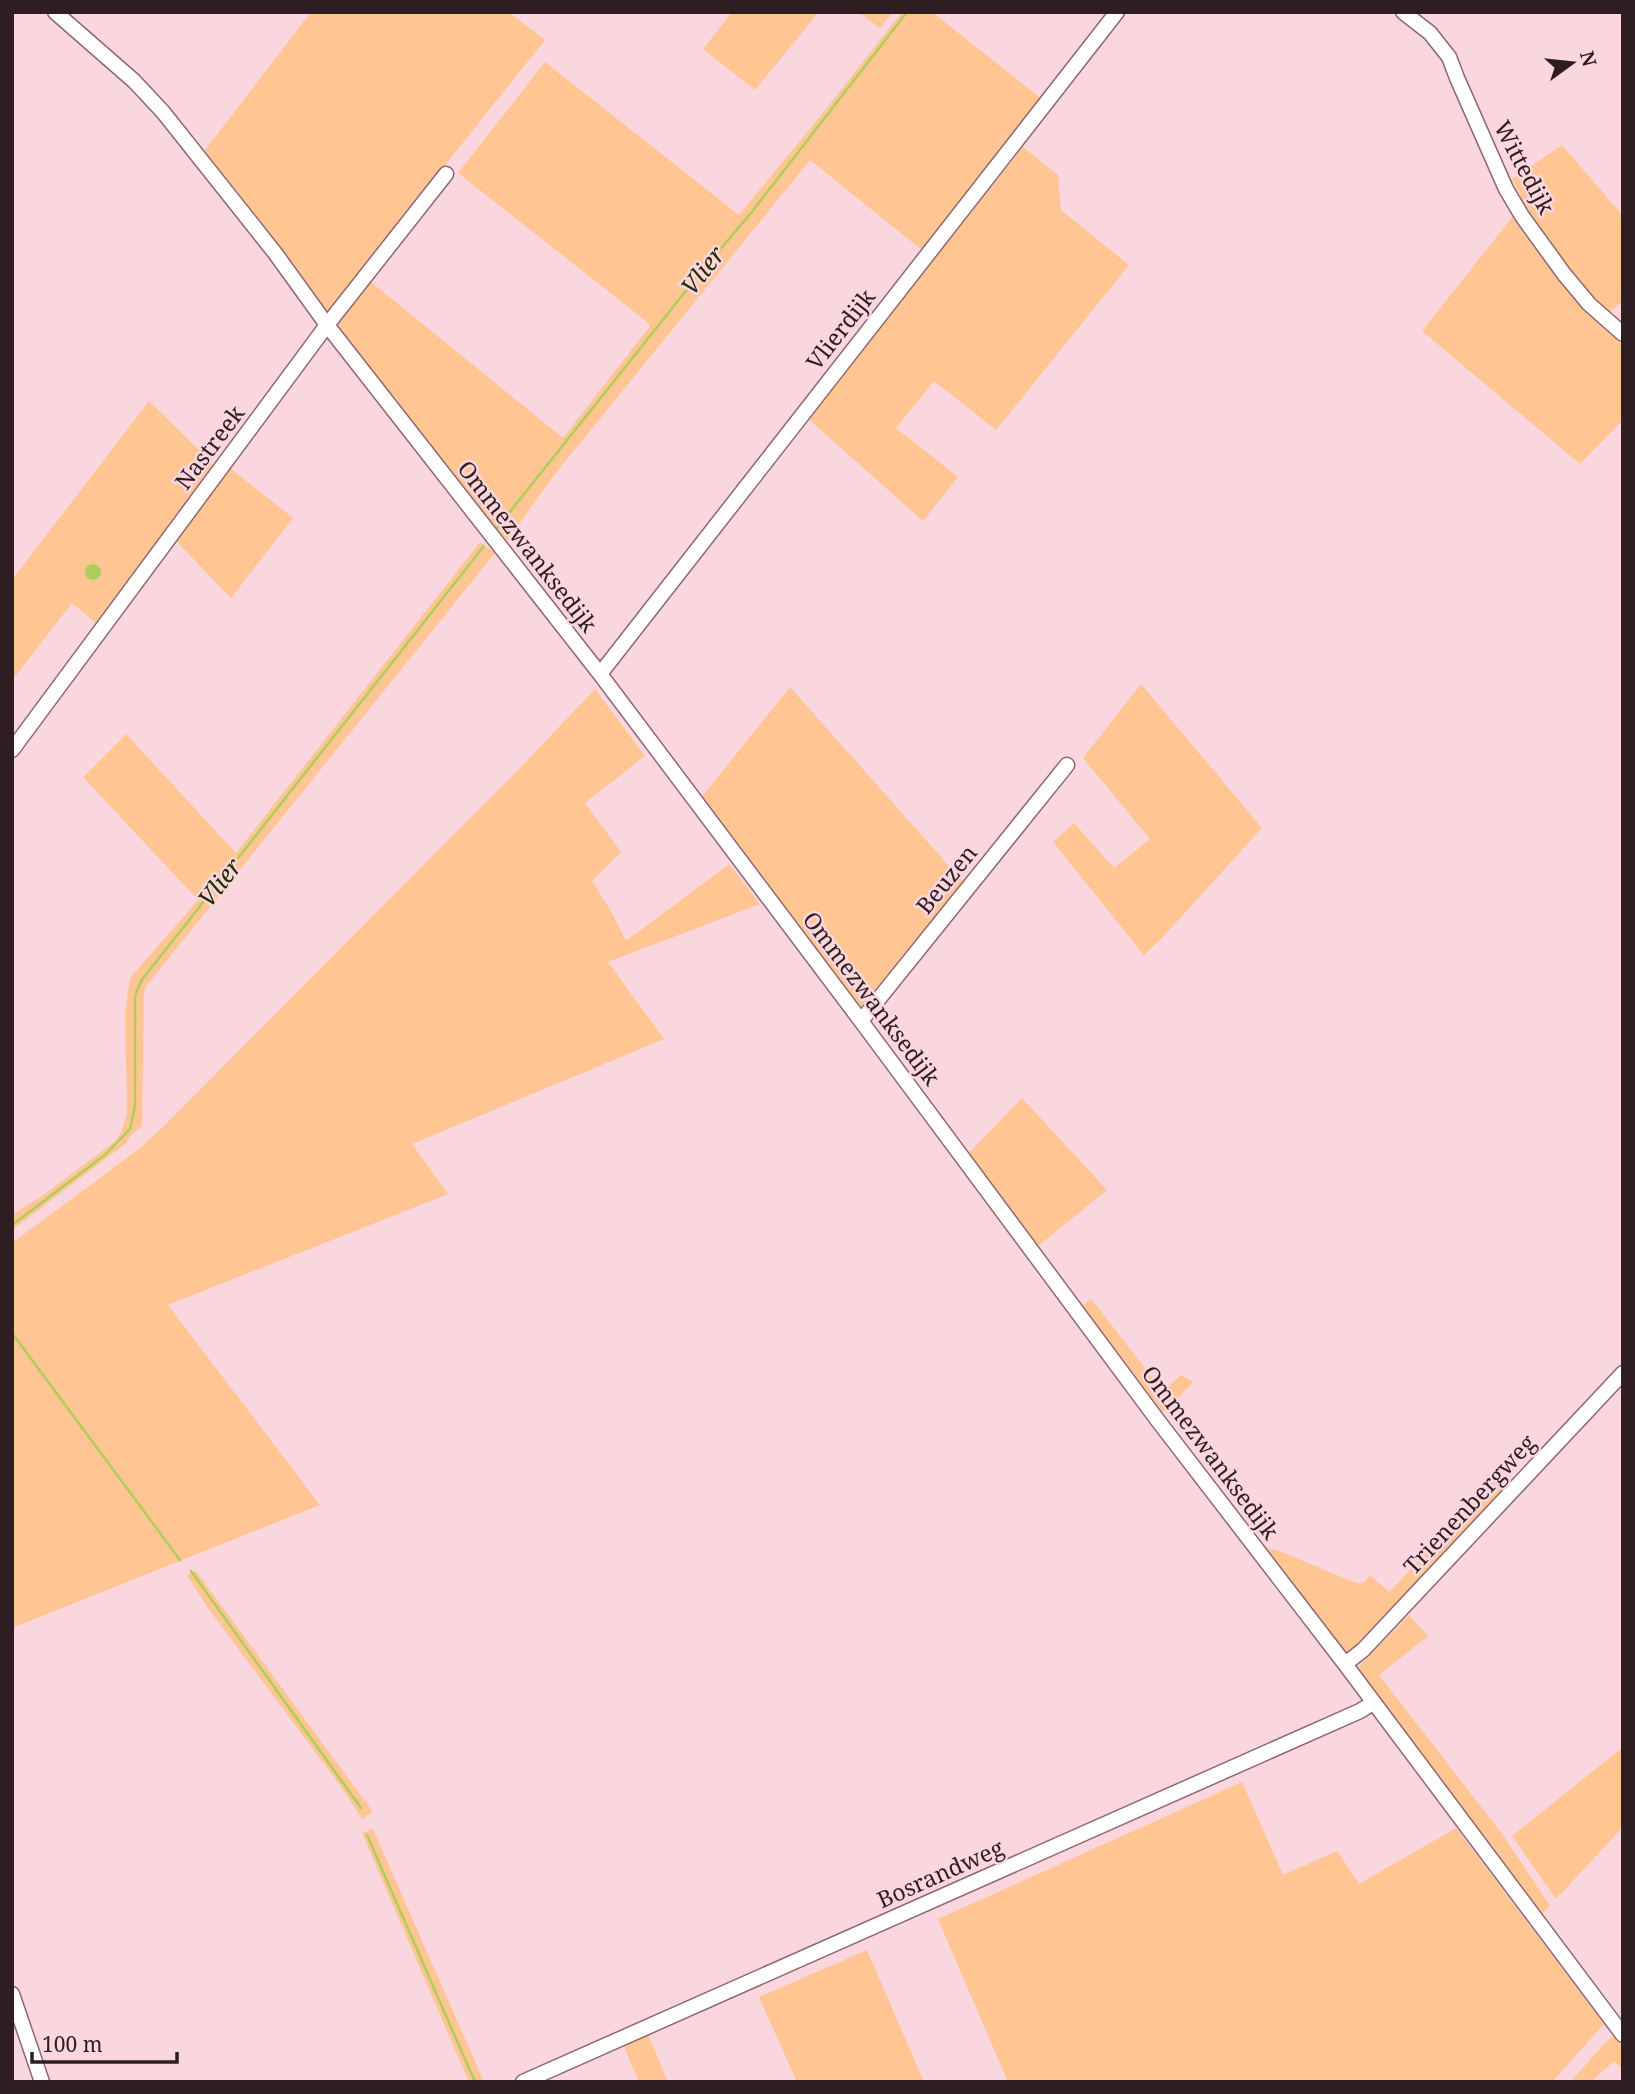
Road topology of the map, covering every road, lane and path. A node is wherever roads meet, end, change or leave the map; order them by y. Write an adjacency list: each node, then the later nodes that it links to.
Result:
1 (55, 12): 5 (street, Ommezwanksedijk)
2 (1116, 12): 7 (street, Vlierdijk)
3 (1403, 12): 6 (street, Wittedijk)
4 (446, 174): 5 (street, Nastreek)
5 (327, 325): 7 (street, Ommezwanksedijk); 8 (street, Nastreek)
6 (1623, 334)
7 (600, 674): 10 (street, Ommezwanksedijk)
8 (12, 750)
9 (1067, 765): 10 (street, Beuzen)
10 (861, 1021): 12 (street, Ommezwanksedijk)
11 (1623, 1373): 12 (street, Trienenbergweg)
12 (1345, 1664): 13 (street, Ommezwanksedijk)
13 (1373, 1703): 15 (street, Ommezwanksedijk); 17 (street, Bosrandweg)
14 (12, 1994): 16 (street)
15 (1623, 2035)
16 (42, 2082)
17 (523, 2082)

